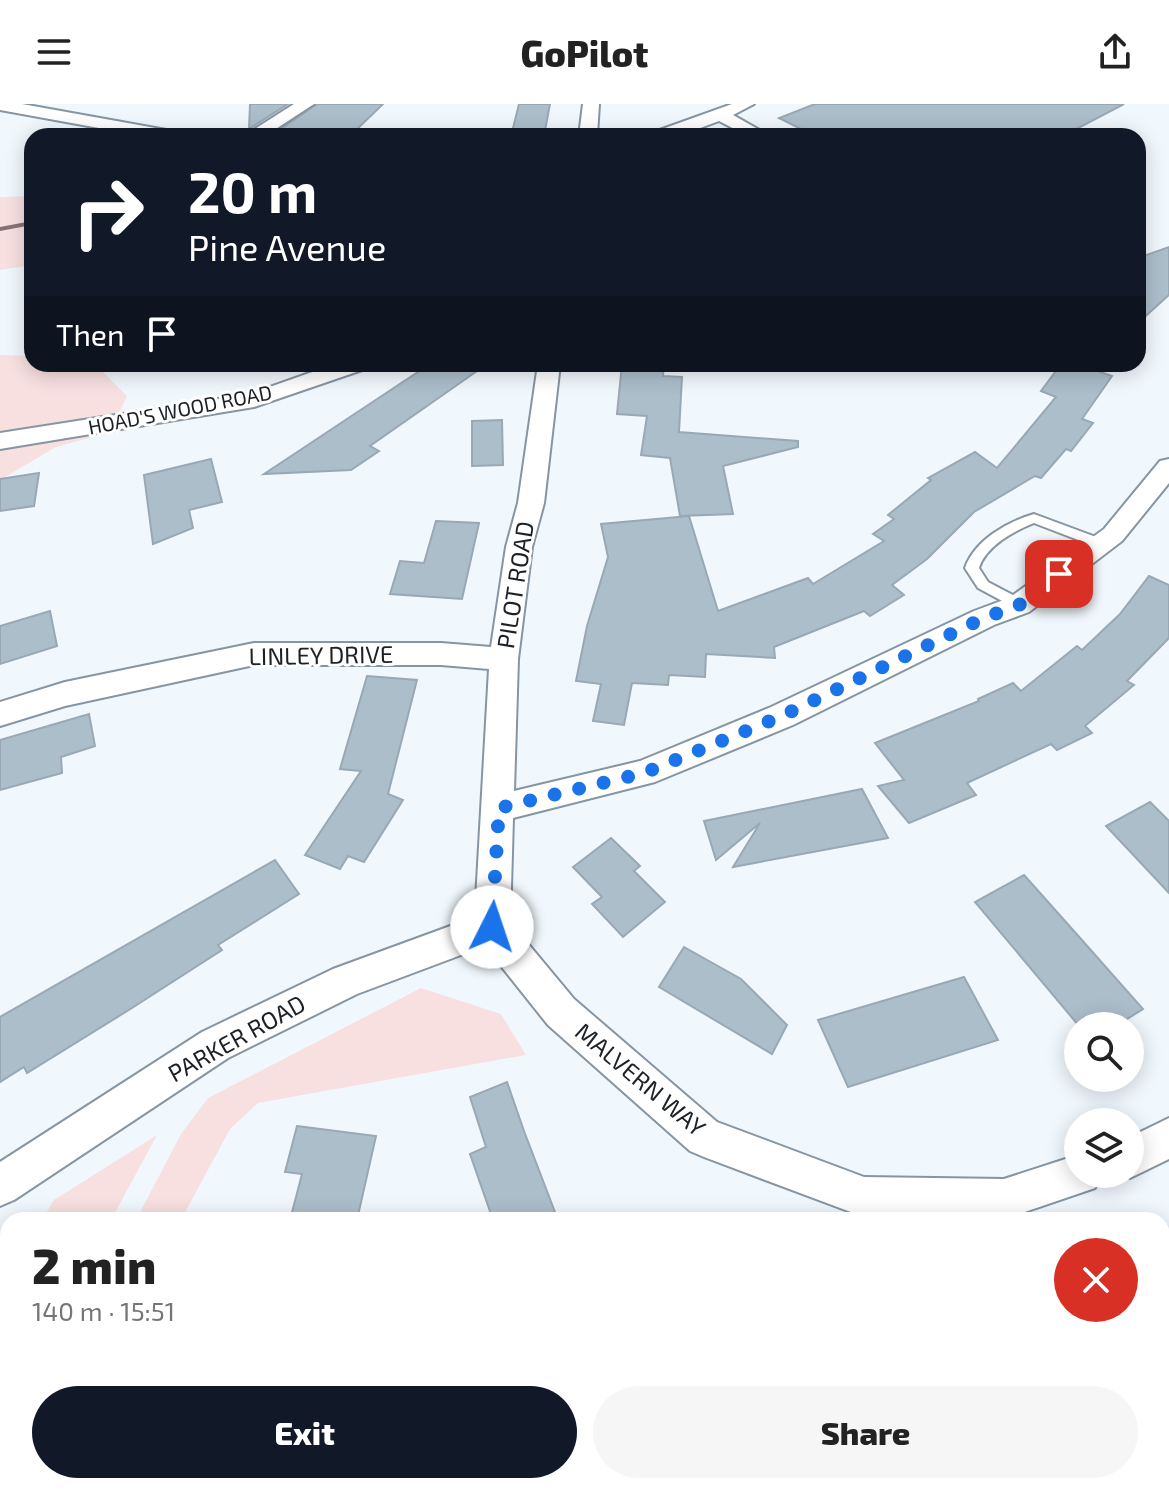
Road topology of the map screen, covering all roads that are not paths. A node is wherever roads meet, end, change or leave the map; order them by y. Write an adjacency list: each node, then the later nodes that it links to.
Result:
1 (306, 104): 7 (street)
2 (591, 104): 8 (street)
3 (746, 104): 5 (street)
4 (0, 105): 6 (street)
5 (720, 115): 9 (street); 10 (street)
6 (128, 128)
7 (266, 128)
8 (589, 128)
9 (683, 128)
10 (745, 128)
11 (334, 372): 13 (street, HOAD'S WOOD ROAD)
12 (548, 372): 17 (street, PILOT ROAD)
13 (0, 441)
14 (1169, 467): 15 (street)
15 (1099, 543): 16 (street); 16 (lane)
16 (1019, 605): 19 (street)
17 (504, 659): 18 (street, LINLEY DRIVE); 19 (street, PILOT ROAD)
18 (0, 714)
19 (499, 808): 20 (street)
20 (492, 927): 24 (street, PARKER ROAD); 25 (street, MALVERN WAY)
21 (1169, 1138): 22 (street)
22 (1144, 1151)
23 (1064, 1180): 25 (street, MALVERN WAY)
24 (0, 1186)
25 (864, 1208)

